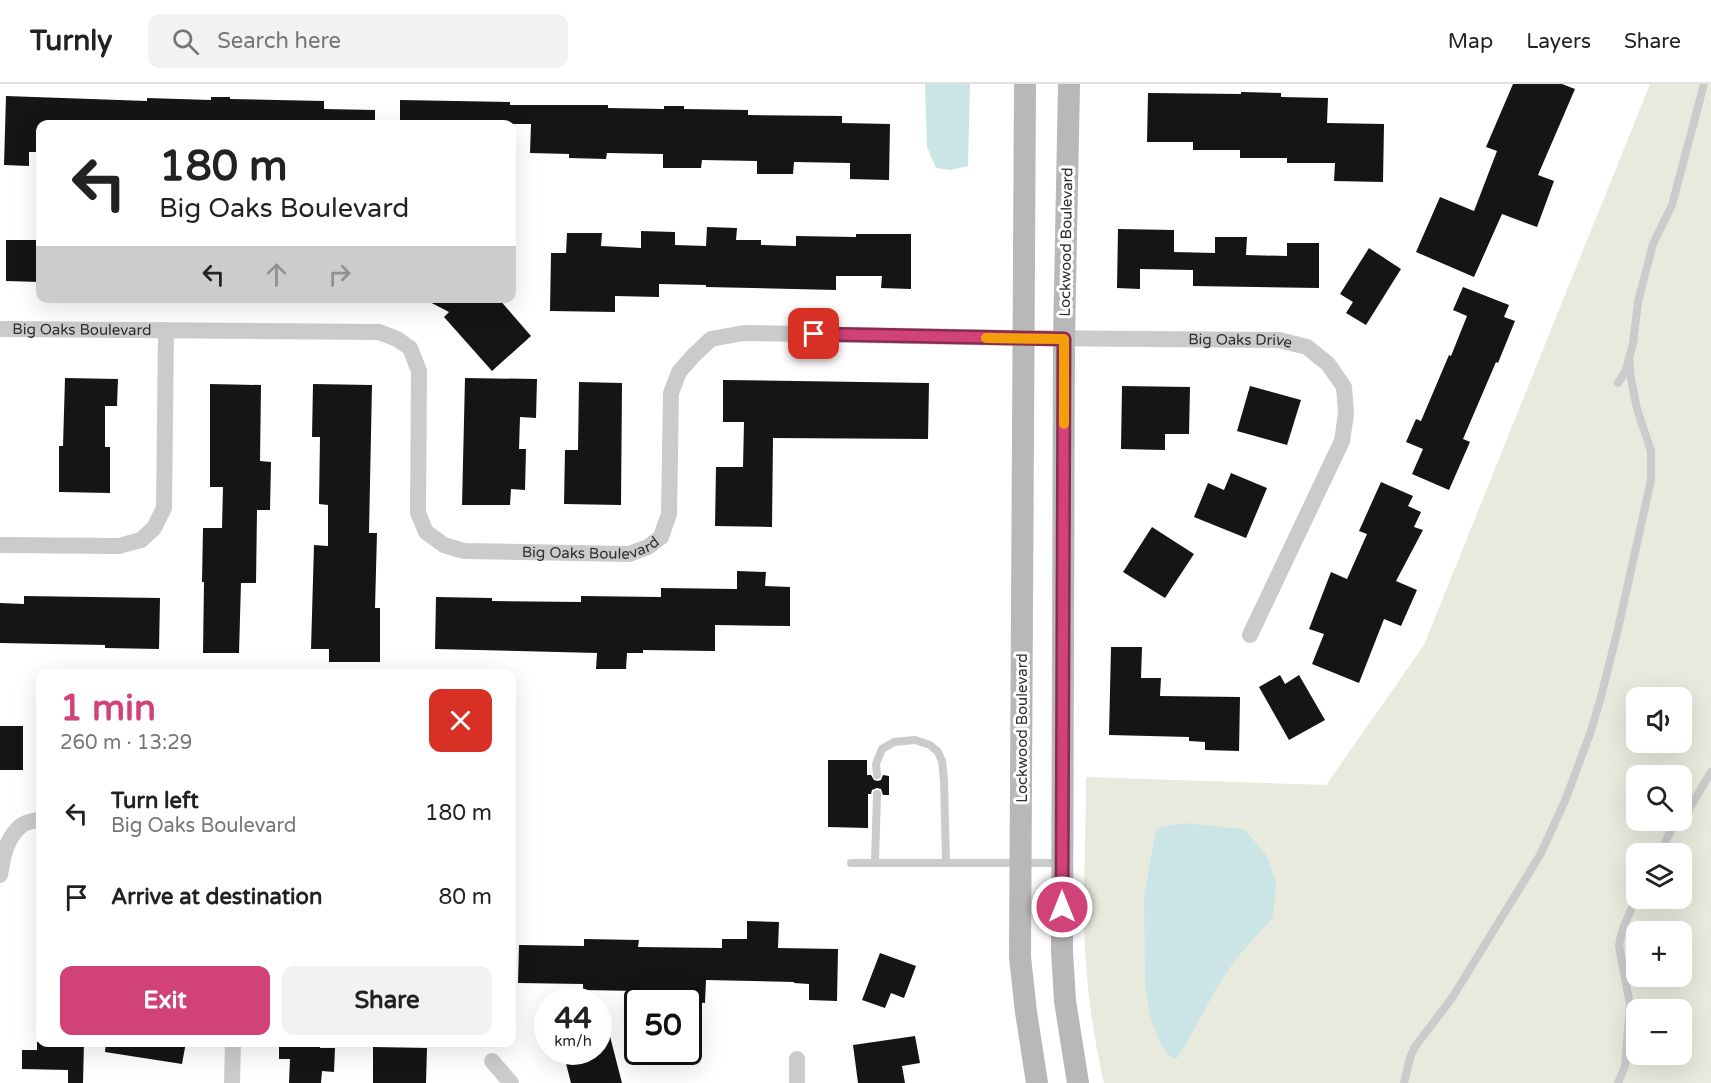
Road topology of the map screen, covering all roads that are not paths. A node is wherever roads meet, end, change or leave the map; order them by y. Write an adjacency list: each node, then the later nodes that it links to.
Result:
1 (1025, 84): 6 (main road, Lockwood Boulevard)
2 (1069, 84): 7 (main road, Lockwood Boulevard)
3 (1704, 84): 8 (lane)
4 (0, 329): 5 (street, Big Oaks Boulevard)
5 (166, 330): 6 (street, Big Oaks Boulevard); 10 (street, Big Oaks Boulevard)
6 (1024, 338): 7 (street, Big Oaks Boulevard); 17 (main road, Lockwood Boulevard)
7 (1064, 339): 11 (street, Big Oaks Drive); 21 (main road, Lockwood Boulevard)
8 (1629, 358): 9 (lane); 32 (lane)
9 (1618, 383)
10 (0, 545)
11 (1250, 635)
12 (1711, 772): 15 (lane)
13 (877, 775): 20 (lane)
14 (877, 794): 19 (lane)
15 (1692, 804)
16 (36, 820): 22 (street)
17 (1021, 862): 20 (lane); 21 (lane); 30 (main road, Lockwood Boulevard)
18 (851, 863): 19 (lane)
19 (875, 863): 20 (lane)
20 (946, 863)
21 (1062, 863): 31 (main road, Lockwood Boulevard)
22 (0, 875)
23 (1632, 909): 33 (lane)
24 (233, 1047): 27 (street)
25 (798, 1059): 29 (street)
26 (492, 1061): 28 (street)
27 (232, 1083)
28 (510, 1083)
29 (797, 1083)
30 (1037, 1083)
31 (1078, 1083)
32 (1404, 1083)
33 (1618, 1083)

